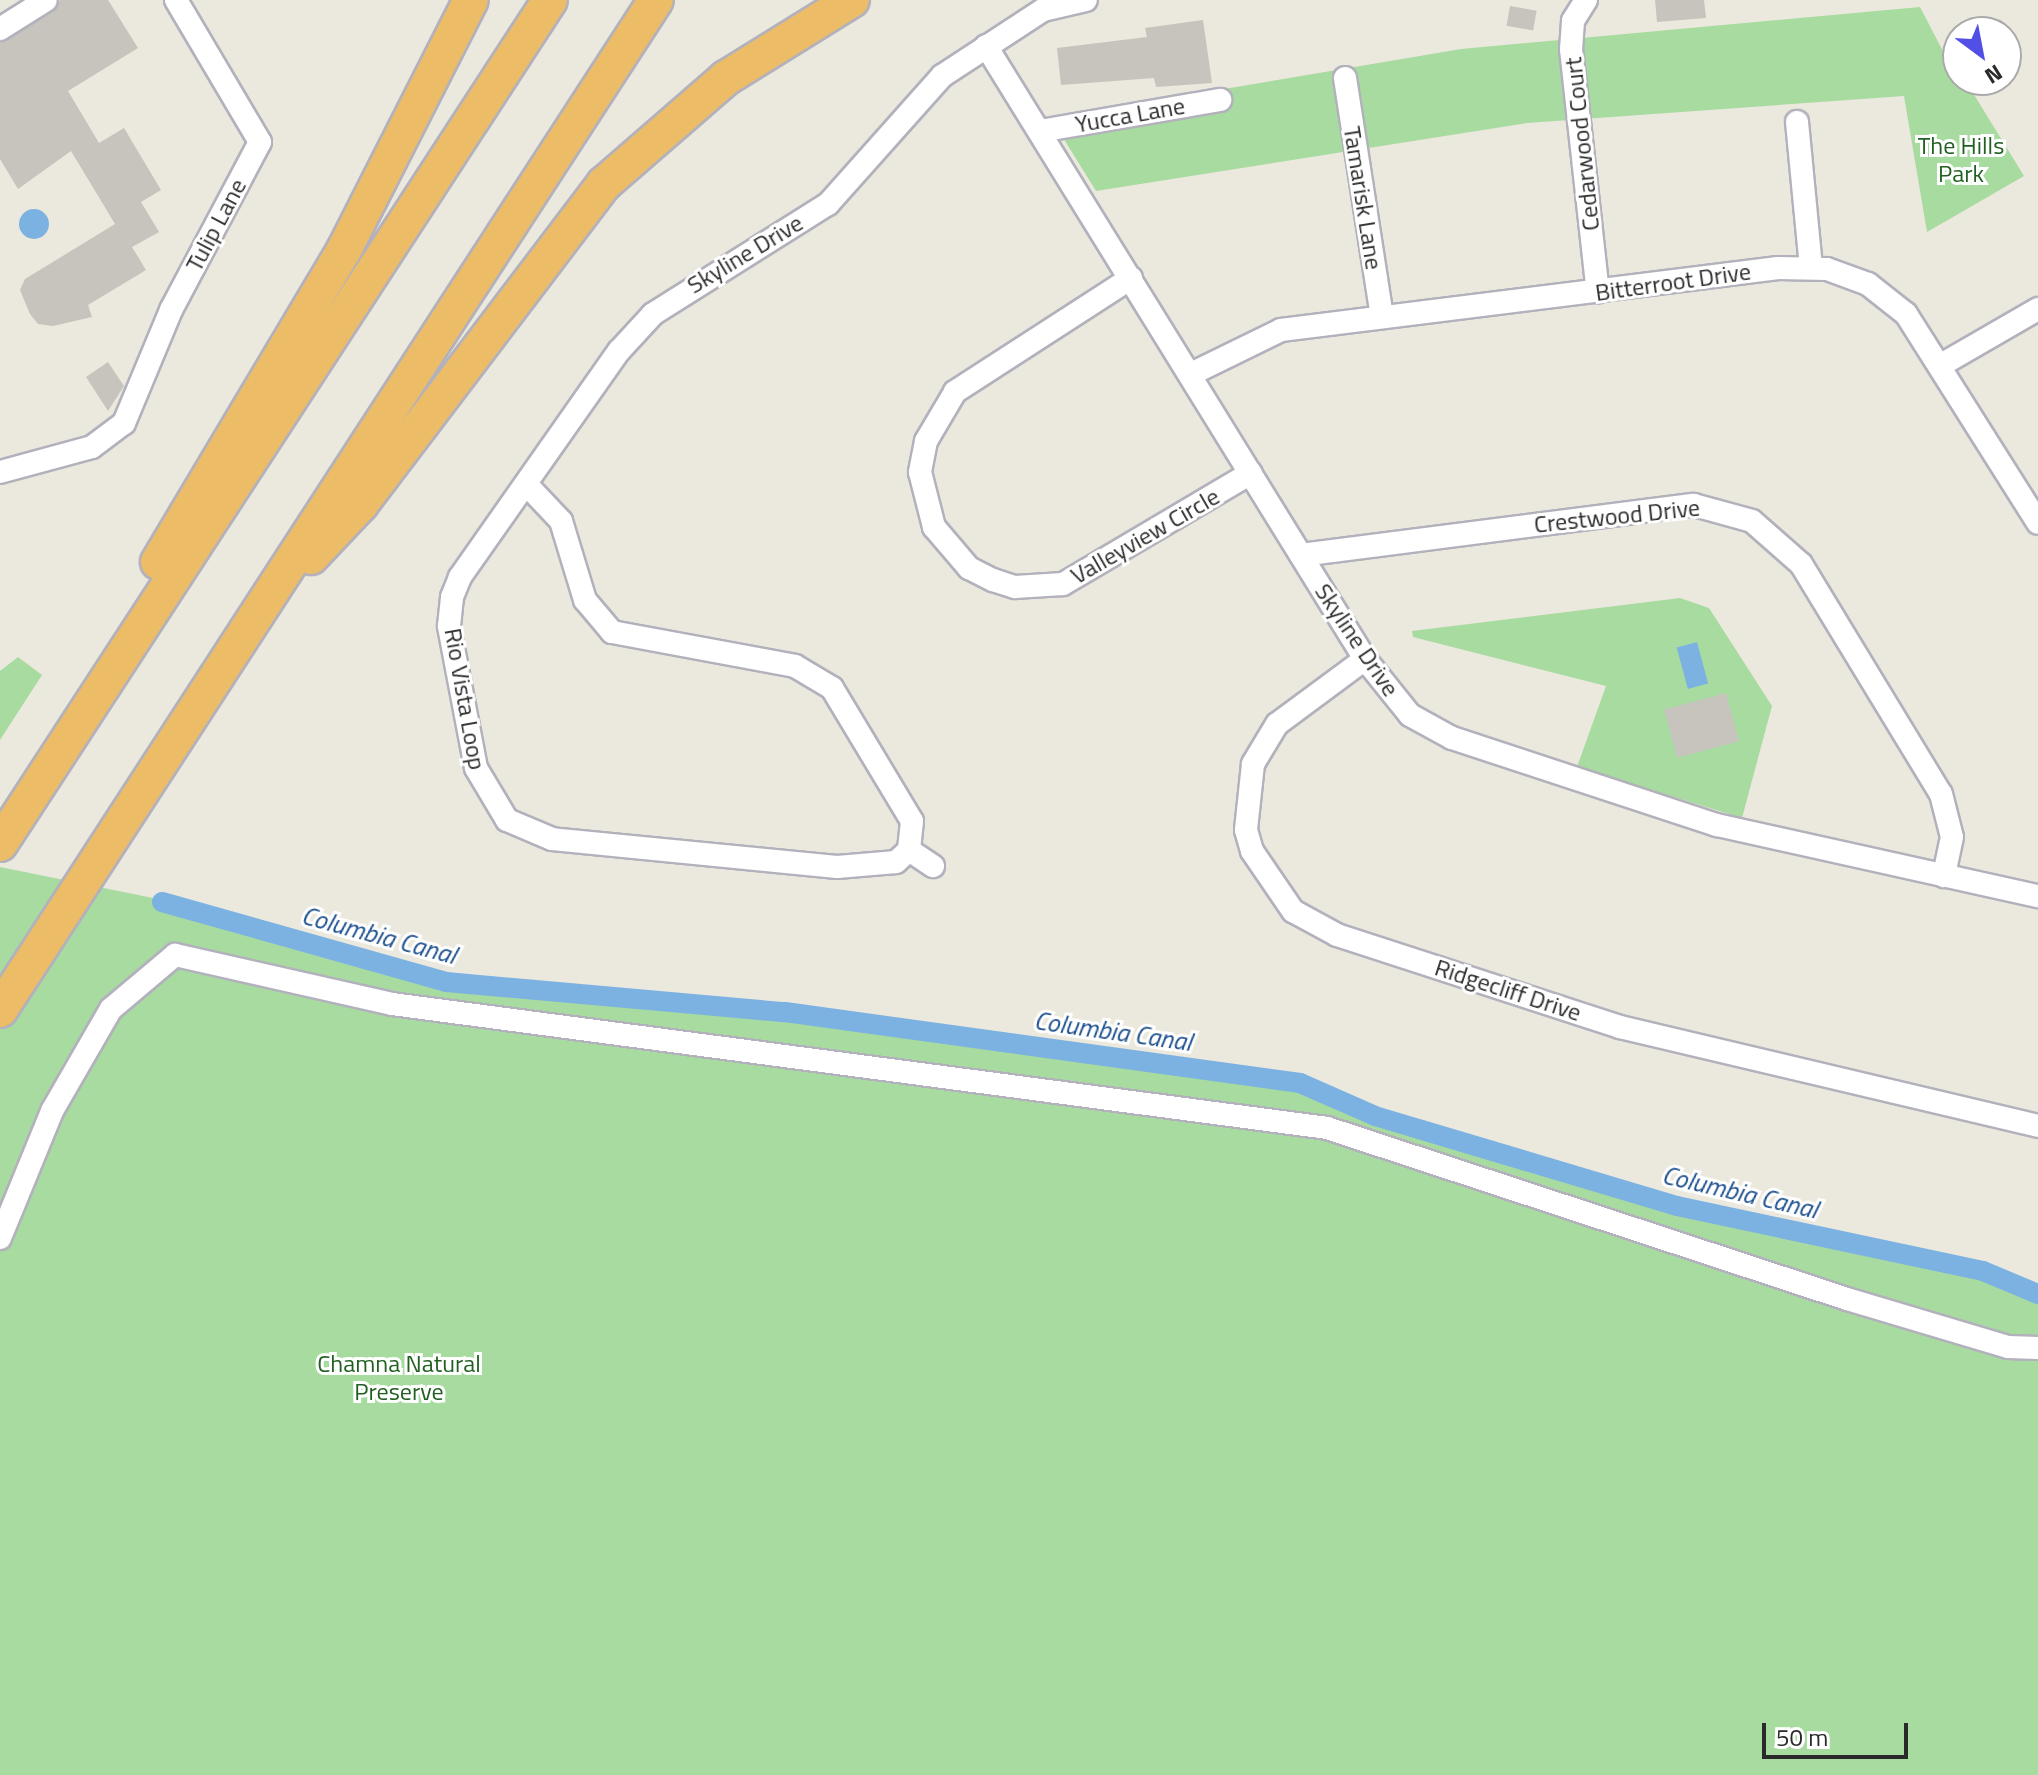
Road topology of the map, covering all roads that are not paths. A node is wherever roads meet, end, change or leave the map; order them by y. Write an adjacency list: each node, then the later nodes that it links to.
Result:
1 (46, 0): 9 (street)
2 (176, 0): 22 (street, Tulip Lane)
3 (471, 0): 29 (highway)
4 (550, 0): 29 (highway)
5 (656, 0): 27 (highway)
6 (852, 0): 27 (highway)
7 (1086, 0): 10 (street, Skyline Drive)
8 (1586, 0): 17 (street, Cedarwood Court)
9 (0, 29)
10 (986, 46): 14 (street, Skyline Drive); 24 (street, Skyline Drive)
11 (1345, 78): 19 (street, Tamarisk Lane)
12 (1220, 100): 14 (street, Yucca Lane)
13 (1797, 122): 15 (street)
14 (1040, 131): 16 (street, Skyline Drive)
15 (1811, 267): 17 (street, Bitterroot Drive); 20 (street, Bitterroot Drive)
16 (1131, 278): 21 (street, Skyline Drive); 23 (street, Valleyview Circle)
17 (1598, 292): 19 (street, Bitterroot Drive)
18 (2038, 309): 20 (street)
19 (1382, 317): 21 (street, Bitterroot Drive)
20 (1941, 365): 25 (street, Bitterroot Drive)
21 (1191, 374): 23 (street, Skyline Drive)
22 (0, 472)
23 (1251, 473): 26 (street, Skyline Drive)
24 (526, 484): 31 (street); 31 (street, Rio Vista Loop)
25 (2038, 523)
26 (1301, 555): 28 (street, Skyline Drive); 33 (street, Crestwood Drive)
27 (248, 624): 35 (highway)
28 (1365, 659): 33 (street, Skyline Drive); 36 (street, Ridgecliff Drive)
29 (72, 734): 30 (highway)
30 (0, 844)
31 (909, 850): 32 (street)
32 (933, 866)
33 (1944, 876): 34 (street, Skyline Drive)
34 (2038, 896)
35 (0, 1010)
36 (2038, 1126)
37 (0, 1238): 38 (street)
38 (2038, 1348)

